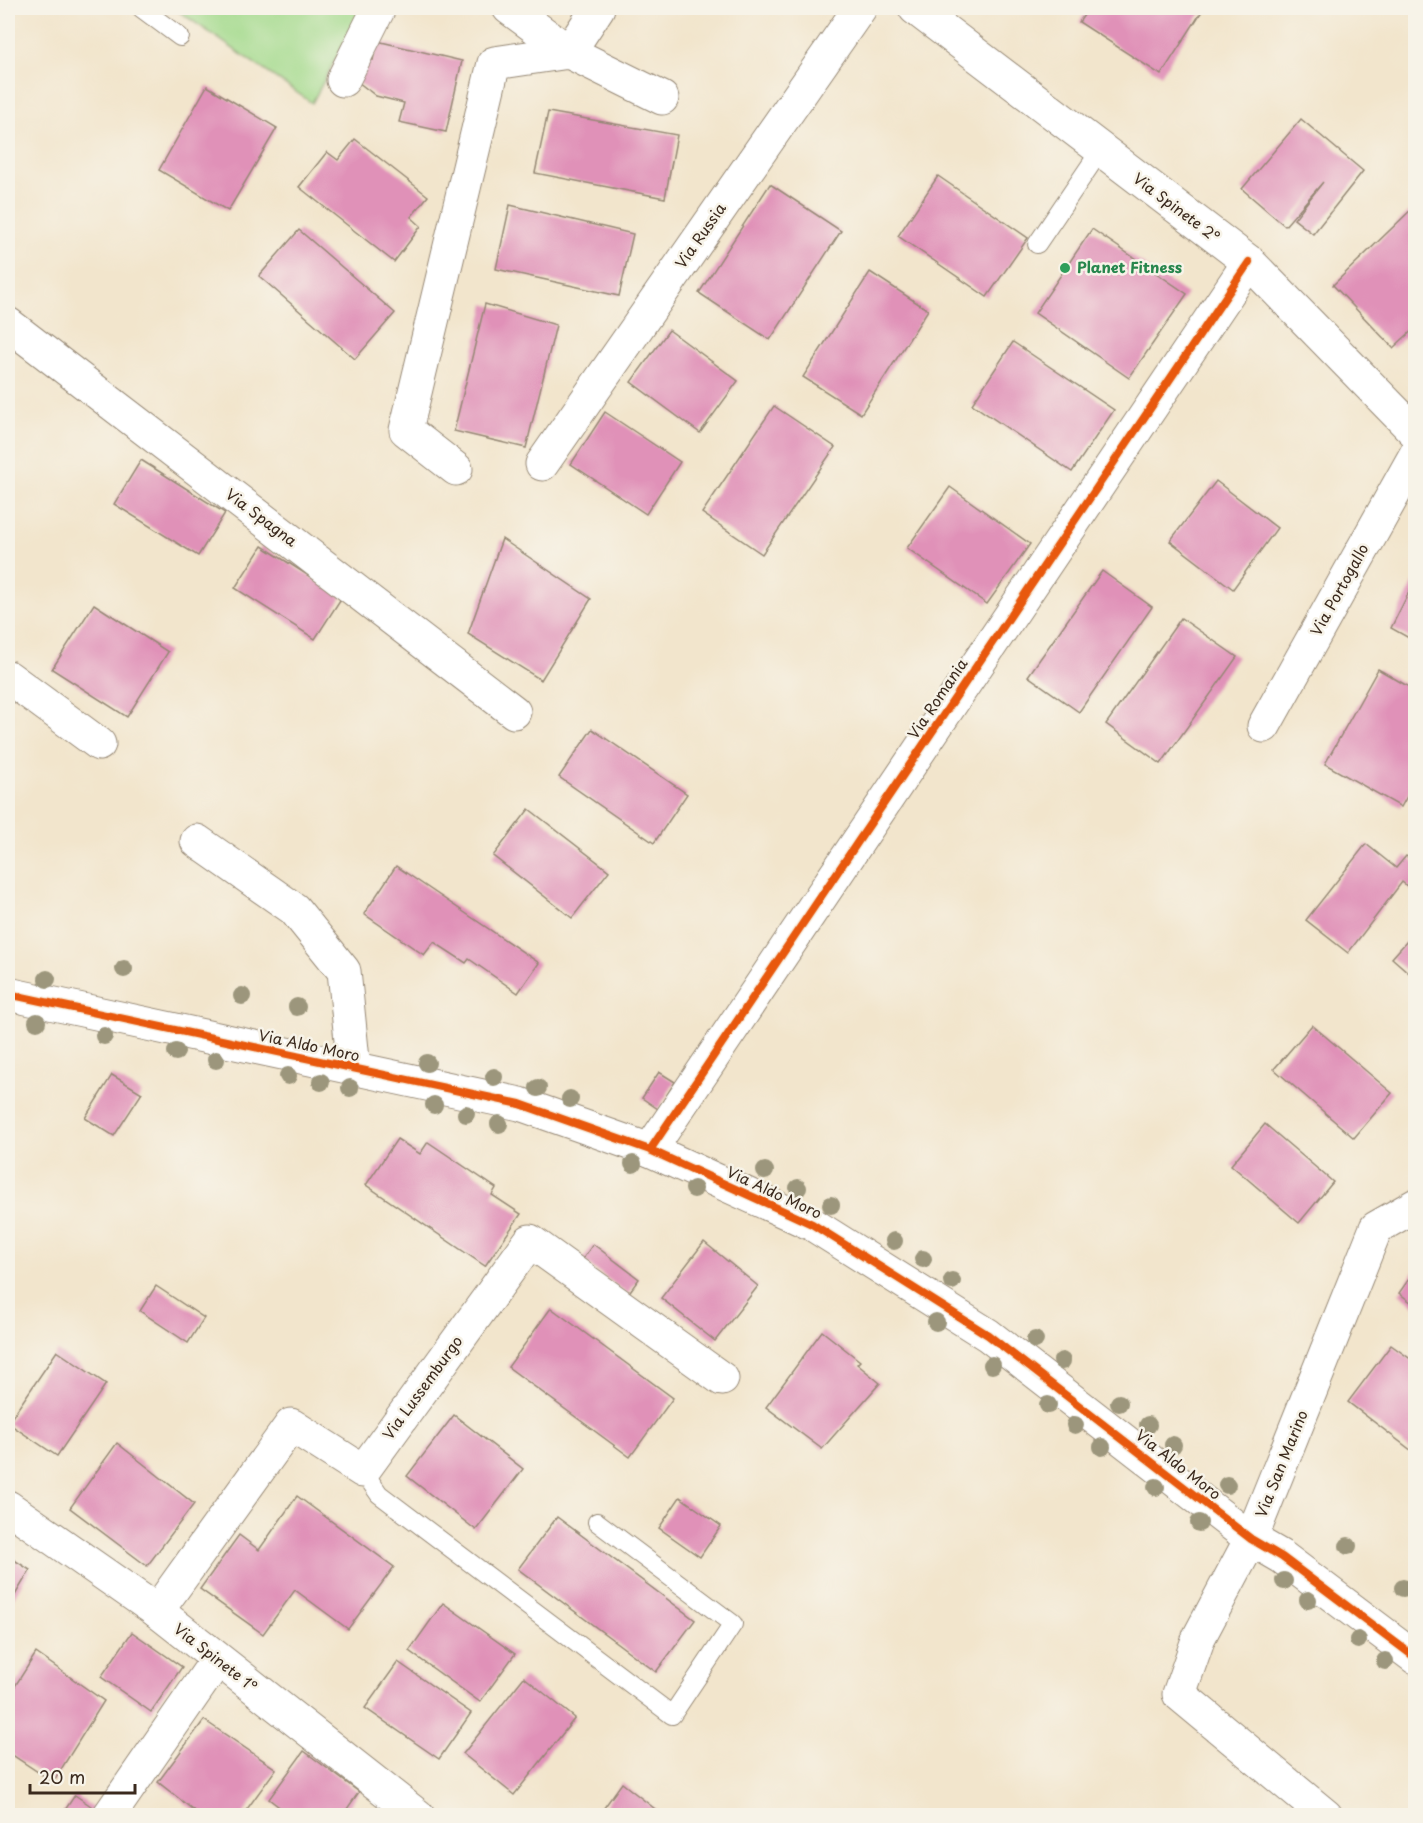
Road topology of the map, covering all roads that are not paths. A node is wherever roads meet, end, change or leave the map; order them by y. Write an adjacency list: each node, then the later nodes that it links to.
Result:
1 (141, 8): 7 (lane)
2 (379, 8): 9 (street)
3 (509, 8): 8 (street)
4 (598, 8): 8 (street)
5 (860, 8): 17 (street, Via Russia)
6 (915, 8): 11 (street, Via Spinete 2°)
7 (180, 37)
8 (569, 52): 10 (street); 18 (street)
9 (344, 80)
10 (662, 98)
11 (1100, 151): 12 (lane); 13 (street, Via Spinete 2°)
12 (1037, 244)
13 (1249, 262): 15 (street, Via Spinete 2°); 26 (street, Via Romania)
14 (8, 324): 20 (street, Via Spagna)
15 (1416, 433)
16 (1416, 454): 21 (street, Via Portogallo)
17 (542, 465)
18 (456, 468)
19 (8, 677): 22 (street)
20 (514, 712)
21 (1264, 726)
22 (99, 744)
23 (197, 841): 25 (street)
24 (8, 994): 25 (street, Via Aldo Moro)
25 (354, 1070): 26 (street, Via Aldo Moro)
26 (650, 1150): 32 (street, Via Aldo Moro)
27 (1416, 1205): 32 (street, Via San Marino)
28 (722, 1379): 29 (street, Via Lussemburgo)
29 (363, 1471): 31 (lane); 33 (street)
30 (8, 1507): 33 (street, Via Spinete 1°)
31 (597, 1522)
32 (1251, 1539): 34 (street, Via Aldo Moro); 38 (street, Via San Marino)
33 (157, 1611): 35 (street, Via Spinete 1°)
34 (1416, 1658)
35 (217, 1660): 36 (street); 37 (street, Via Spinete 1°)
36 (109, 1815)
37 (418, 1815)
38 (1326, 1815)

